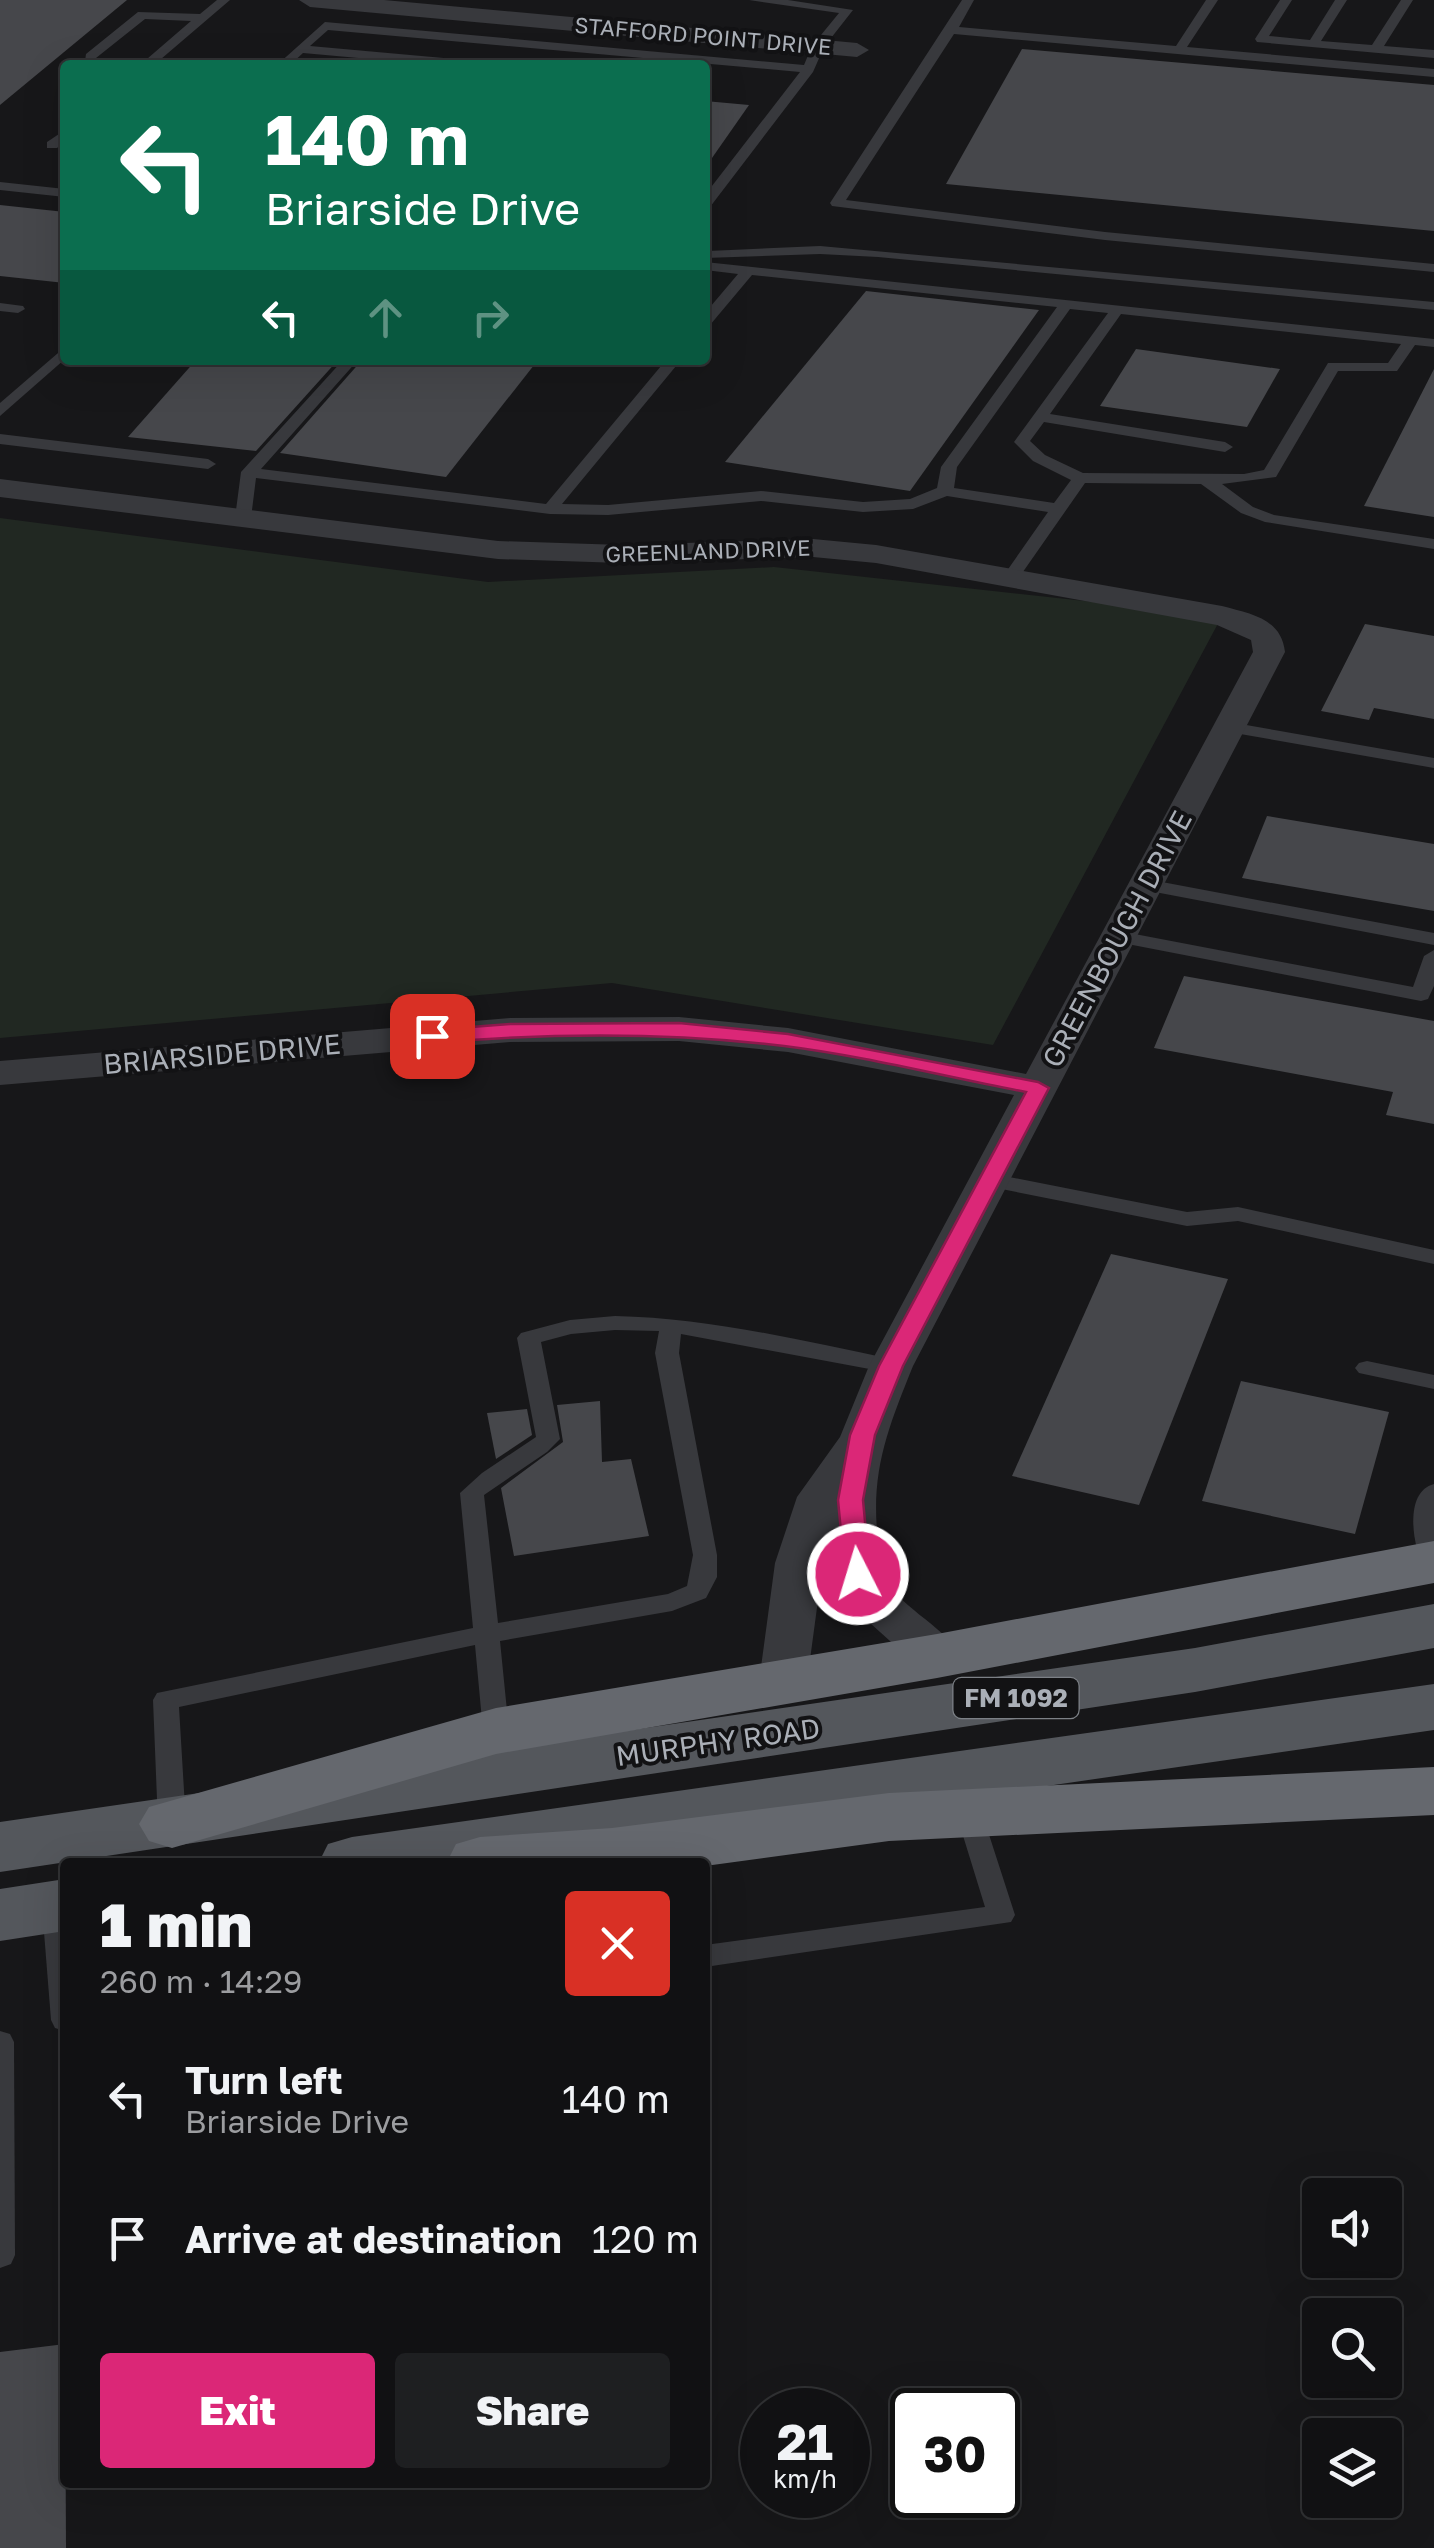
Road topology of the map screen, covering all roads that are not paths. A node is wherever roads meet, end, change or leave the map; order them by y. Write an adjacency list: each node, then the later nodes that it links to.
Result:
1 (224, 0): 11 (lane)
2 (310, 0): 10 (street, STAFFORD POINT DRIVE)
3 (590, 0): 12 (street)
4 (756, 0): 22 (lane)
5 (968, 0): 13 (lane)
6 (1212, 0): 17 (lane)
7 (1286, 0): 15 (lane)
8 (1340, 0): 15 (lane)
9 (1407, 0): 18 (lane)
10 (338, 1): 12 (street, STAFFORD POINT DRIVE)
11 (202, 18): 23 (lane); 24 (lane)
12 (562, 22): 14 (lane); 22 (street, STAFFORD POINT DRIVE)
13 (951, 30): 17 (lane); 36 (lane)
14 (540, 44): 16 (lane); 19 (lane)
15 (1312, 44): 18 (lane)
16 (300, 49): 25 (lane); 26 (lane)
17 (1180, 49): 28 (lane)
18 (1376, 49): 21 (lane)
19 (606, 50): 22 (lane); 27 (lane)
20 (856, 50): 22 (street, STAFFORD POINT DRIVE)
21 (1433, 53)
22 (813, 58): 33 (lane)
23 (91, 60)
24 (152, 60)
25 (289, 60)
26 (422, 60)
27 (597, 60)
28 (1434, 73)
29 (60, 138): 30 (lane)
30 (52, 144)
31 (0, 186): 32 (lane)
32 (60, 192)
33 (710, 197)
34 (710, 256): 39 (lane)
35 (710, 267): 37 (lane)
36 (1434, 268)
37 (748, 271): 38 (lane); 43 (lane)
38 (1066, 305): 42 (lane); 58 (lane)
39 (1434, 306)
40 (0, 307): 41 (lane)
41 (18, 309)
42 (1117, 310): 44 (lane); 50 (lane)
43 (710, 316)
44 (1410, 340): 45 (lane); 56 (lane)
45 (1434, 342)
46 (60, 356): 49 (lane)
47 (346, 365): 54 (lane)
48 (670, 365): 60 (lane)
49 (0, 411)
50 (1040, 417): 52 (lane); 55 (lane)
51 (0, 438): 53 (lane)
52 (1226, 447)
53 (208, 464)
54 (249, 472): 60 (lane); 61 (lane)
55 (1080, 478): 56 (lane); 59 (lane)
56 (1205, 479): 62 (lane)
57 (0, 488): 61 (street, GREENLAND DRIVE)
58 (945, 491): 59 (lane); 60 (lane)
59 (1059, 508): 63 (lane)
60 (550, 509)
61 (243, 518): 63 (street, GREENLAND DRIVE)
62 (1434, 544)
63 (1012, 576): 64 (street, GREENLAND DRIVE)
64 (1229, 727): 65 (street, GREENLAND DRIVE); 66 (lane)
65 (1210, 763): 67 (street, GREENBOUGH DRIVE)
66 (1434, 763)
67 (1146, 885): 68 (street, GREENBOUGH DRIVE); 69 (lane)
68 (1119, 937): 70 (lane); 72 (street, GREENBOUGH DRIVE)
69 (1434, 939)
70 (1434, 956)
71 (0, 1073): 72 (street, BRIARSIDE DRIVE)
72 (1038, 1088): 73 (street, GREENBOUGH DRIVE)
73 (990, 1180): 74 (lane); 76 (street, GREENBOUGH DRIVE)
74 (1434, 1257)
75 (671, 1324): 76 (lane); 83 (lane); 83 (lane)
76 (891, 1366): 79 (street, GREENBOUGH DRIVE)
77 (1367, 1368): 78 (lane)
78 (1434, 1382)
79 (862, 1435): 84 (street, GREENBOUGH DRIVE); 85 (street, GREENBOUGH DRIVE)
80 (1434, 1492): 81 (lane)
81 (1434, 1562): 84 (highway)
82 (1434, 1626): 90 (main road, MURPHY ROAD / FM 1092)
83 (488, 1634): 87 (lane); 90 (lane)
84 (937, 1656): 85 (highway)
85 (783, 1682): 87 (highway)
86 (1434, 1708): 93 (main road)
87 (496, 1731): 90 (highway)
88 (1434, 1792): 89 (highway)
89 (969, 1813): 94 (highway); 96 (lane)
90 (203, 1818): 91 (main road, MURPHY ROAD / FM 1092); 92 (main road)
91 (0, 1847)
92 (139, 1858)
93 (379, 1858)
94 (539, 1858)
95 (45, 1889): 97 (lane)
96 (710, 1955)
97 (60, 1987)
98 (0, 2042): 99 (lane)
99 (0, 2255)

